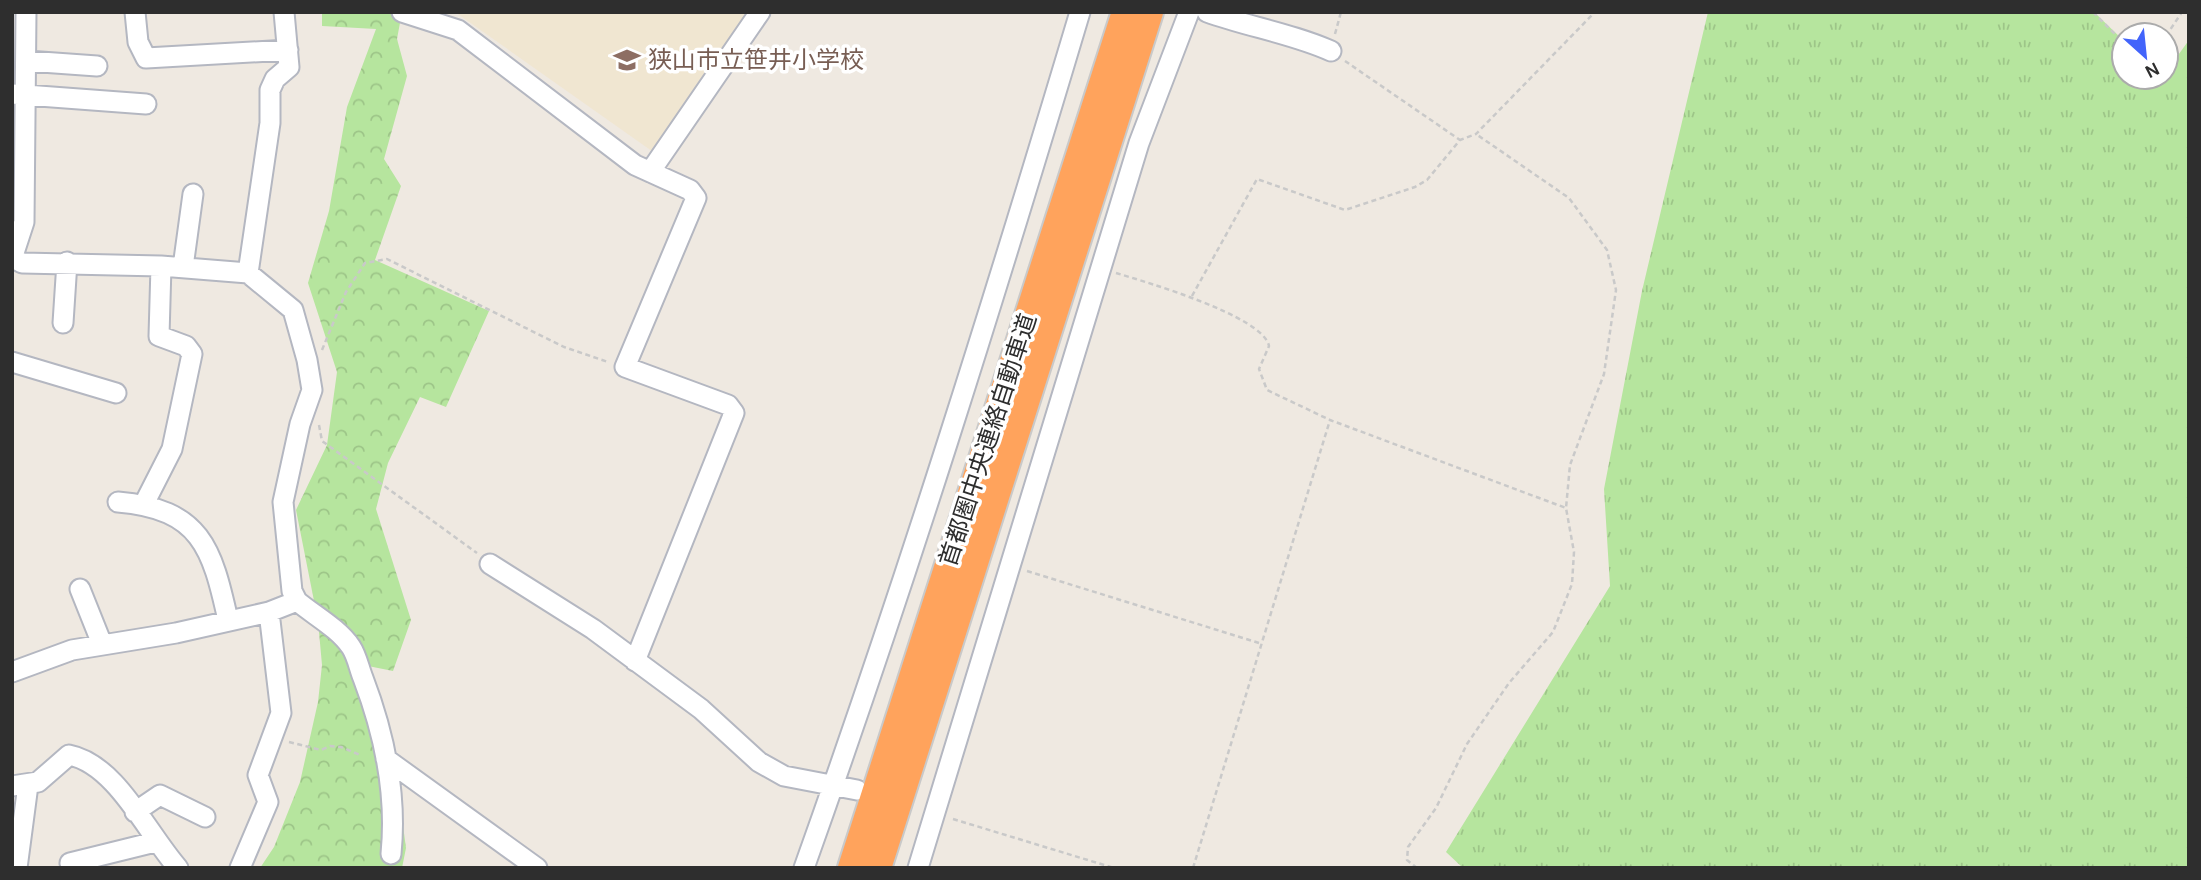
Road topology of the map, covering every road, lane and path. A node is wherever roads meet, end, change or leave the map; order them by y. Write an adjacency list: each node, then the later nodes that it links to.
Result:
1 (26, 12): 17 (street)
2 (135, 12): 15 (street)
3 (284, 12): 15 (street)
4 (402, 12): 23 (street)
5 (760, 12): 23 (street)
6 (1080, 12): 55 (street)
7 (1126, 12): 68 (highway, 首都圏中央連絡自動車道)
8 (1149, 12): 69 (highway, 首都圏中央連絡自動車道)
9 (1189, 12): 29 (street)
10 (1208, 12): 16 (street)
11 (1341, 12): 16 (path)
12 (1595, 12): 21 (path)
13 (2093, 12): 14 (path)
14 (2110, 29)
15 (288, 50): 30 (street)
16 (1331, 51): 22 (path)
17 (27, 61): 18 (street); 19 (street)
18 (97, 66)
19 (20, 95): 20 (street); 25 (street)
20 (146, 104)
21 (1476, 134): 22 (path); 40 (path)
22 (1460, 140): 31 (path)
23 (650, 172): 34 (street)
24 (192, 194): 28 (street)
25 (13, 258): 26 (street)
26 (67, 262): 27 (street); 32 (street)
27 (161, 266): 28 (street); 39 (street)
28 (183, 267): 30 (street)
29 (1100, 268): 31 (path); 42 (street)
30 (248, 273): 35 (street)
31 (1192, 296): 37 (path)
32 (63, 323)
33 (12, 362): 36 (street)
34 (625, 367): 35 (path); 49 (street)
35 (311, 385): 41 (path); 44 (street)
36 (116, 393)
37 (1330, 420): 40 (path); 47 (path)
38 (118, 502): 39 (street)
39 (144, 505): 46 (street)
40 (1566, 508): 73 (path)
41 (490, 564): 49 (street)
42 (1010, 566): 47 (path); 58 (street)
43 (80, 589): 48 (street)
44 (298, 601): 45 (street); 53 (street)
45 (269, 612): 46 (street); 51 (street)
46 (228, 620): 48 (street)
47 (1259, 643): 72 (path)
48 (102, 644): 50 (street)
49 (635, 661): 55 (street)
50 (12, 672)
51 (272, 738): 52 (path); 65 (street)
52 (360, 755)
53 (386, 760): 61 (street); 66 (street)
54 (20, 785): 57 (street); 63 (street)
55 (833, 787): 56 (street); 67 (street)
56 (858, 790)
57 (135, 812): 59 (street); 60 (street)
58 (934, 814): 70 (street); 71 (path)
59 (205, 817)
60 (155, 842): 62 (street); 64 (street)
61 (391, 854)
62 (70, 863)
63 (17, 868)
64 (178, 868)
65 (240, 868)
66 (537, 868)
67 (804, 868)
68 (852, 868)
69 (877, 868)
70 (918, 868)
71 (1114, 868)
72 (1193, 868)
73 (1417, 868)

